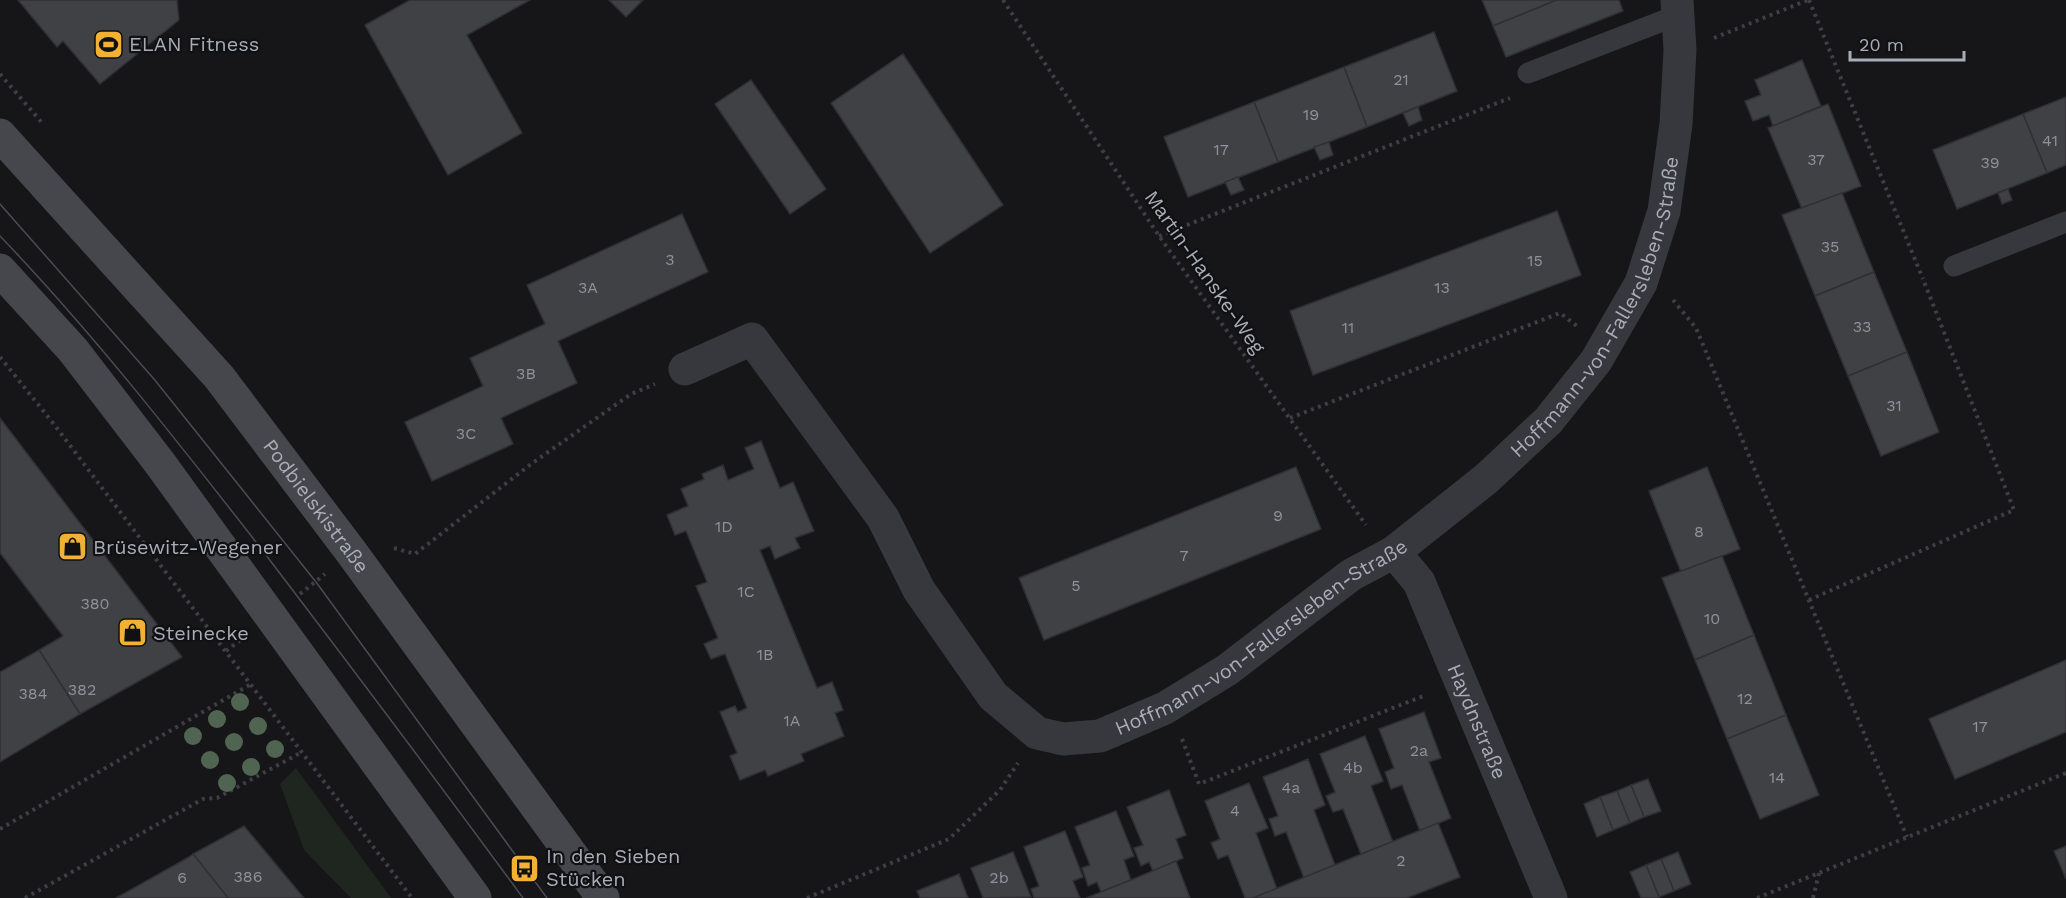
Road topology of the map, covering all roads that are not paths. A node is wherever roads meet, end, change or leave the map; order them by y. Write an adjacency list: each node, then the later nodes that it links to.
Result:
1 (1678, 7): 2 (lane); 8 (street, Hoffmann-von-Fallersleben-Straße)
2 (1528, 73)
3 (0, 135): 10 (main road, Podbielskistraße)
4 (2066, 222): 5 (lane)
5 (1954, 266)
6 (0, 270): 9 (main road)
7 (685, 369): 8 (street, Hoffmann-von-Fallersleben-Straße)
8 (1394, 552): 11 (street, Haydnstraße)
9 (475, 898)
10 (603, 898)
11 (1551, 898)

